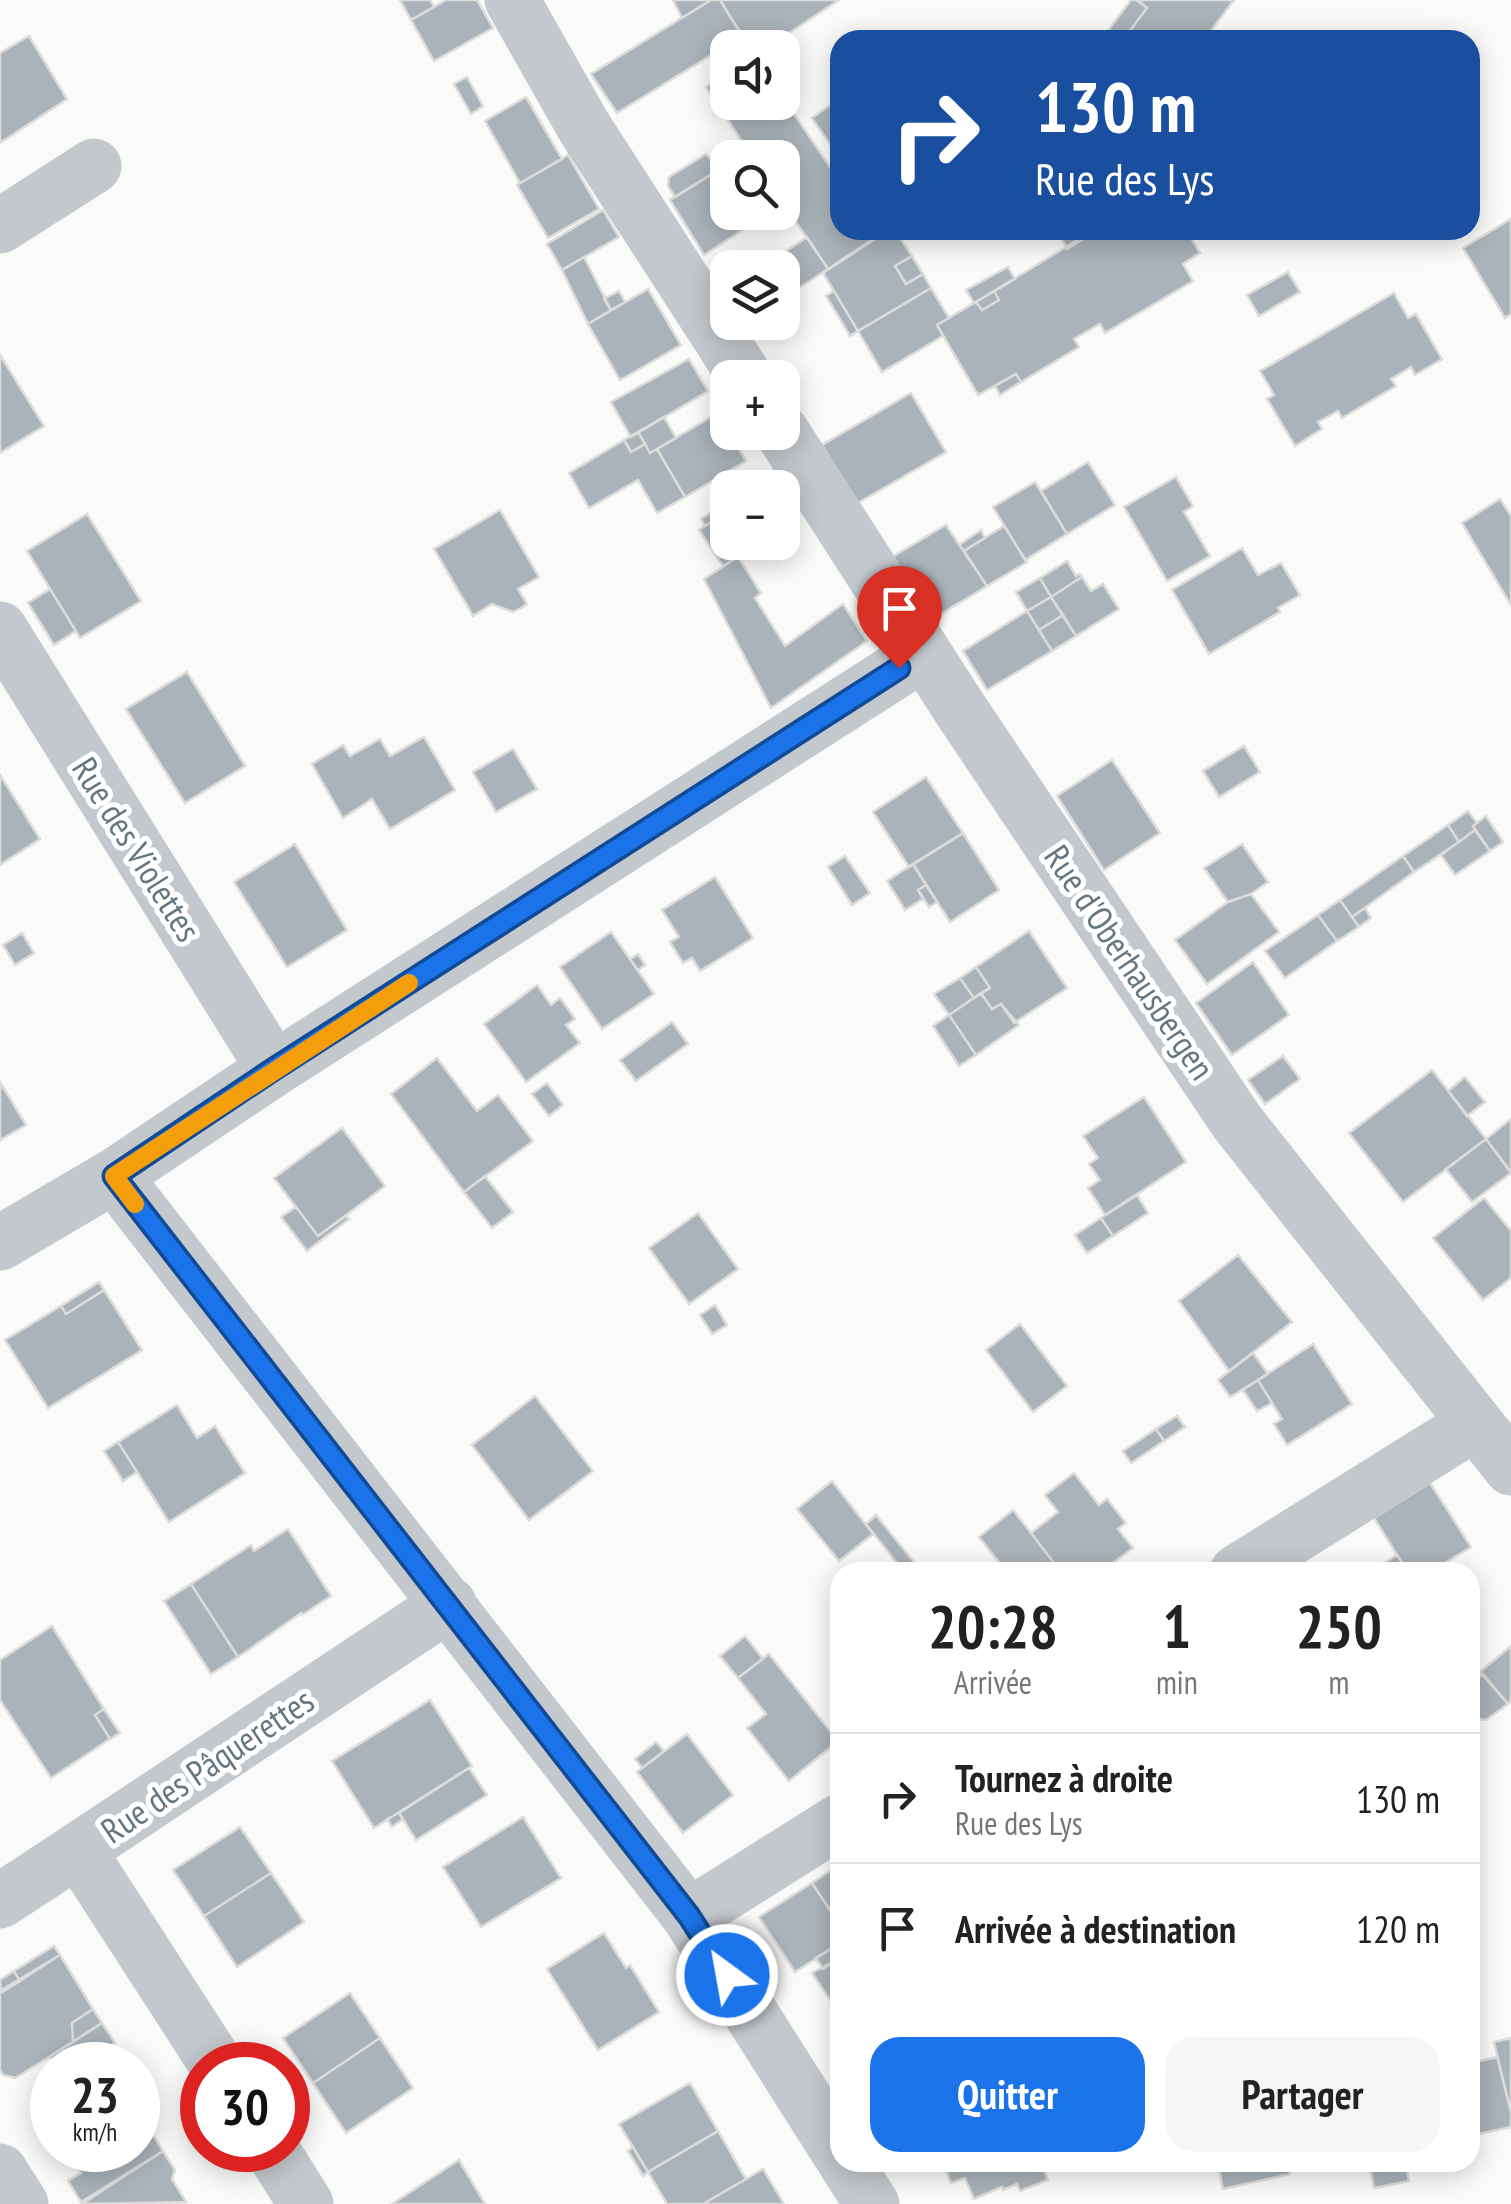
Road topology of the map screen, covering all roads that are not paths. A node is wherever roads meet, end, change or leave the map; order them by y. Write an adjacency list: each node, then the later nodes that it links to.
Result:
1 (512, 0): 4 (street)
2 (94, 166): 3 (street)
3 (0, 226)
4 (734, 360)
5 (794, 450): 7 (street, Rue d'Oberhausbergen)
6 (0, 629): 8 (street, Rue des Violettes)
7 (924, 653): 8 (street); 11 (street, Rue d'Oberhausbergen)
8 (274, 1069): 9 (street)
9 (114, 1176): 10 (street); 14 (street)
10 (0, 1243)
11 (1474, 1424): 12 (street, Rue d'Oberhausbergen); 13 (street)
12 (1511, 1468)
13 (1254, 1562)
14 (449, 1604): 16 (street, Rue des Pâquerettes); 18 (street)
15 (830, 1827): 18 (street)
16 (78, 1850): 17 (street); 19 (street, Rue des Pâquerettes)
17 (0, 1901)
18 (689, 1916): 20 (street)
19 (202, 2042)
20 (830, 2138)
21 (0, 2171): 24 (street)
22 (286, 2172): 25 (street)
23 (852, 2172): 26 (street)
24 (21, 2204)
25 (306, 2204)
26 (872, 2204)

